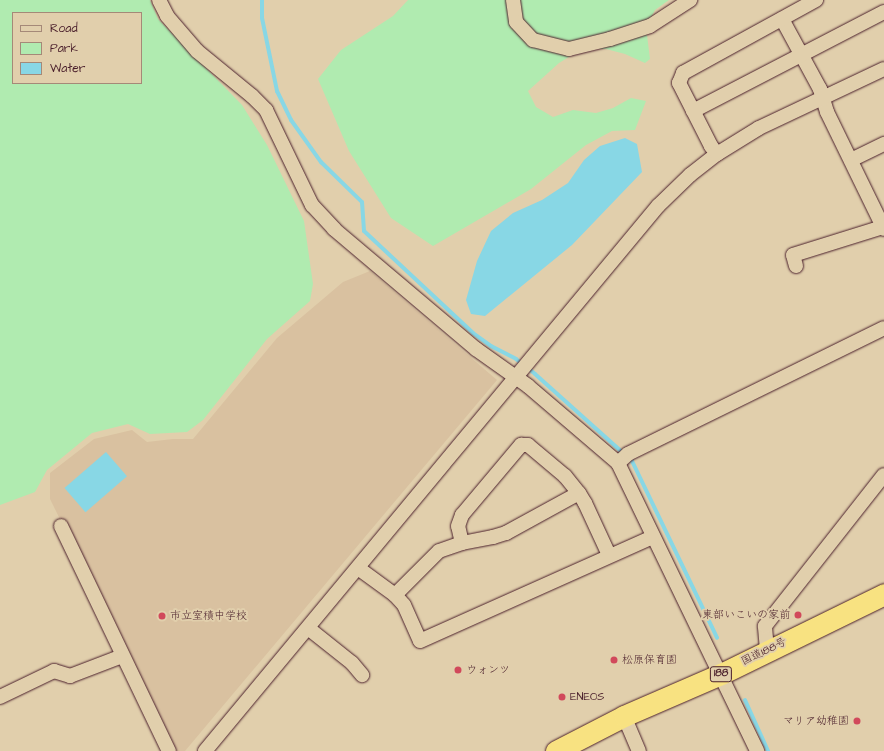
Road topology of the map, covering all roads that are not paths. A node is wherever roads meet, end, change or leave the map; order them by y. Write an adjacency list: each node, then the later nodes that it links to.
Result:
1 (159, 0): 18 (street)
2 (512, 0): 3 (street)
3 (690, 0)
4 (816, 0): 6 (street)
5 (884, 12): 7 (street)
6 (782, 19): 7 (street); 10 (street)
7 (802, 55): 9 (street); 10 (street)
8 (884, 69): 9 (street)
9 (823, 99): 12 (street); 13 (street)
10 (693, 111): 12 (street)
11 (884, 144): 13 (street)
12 (717, 154): 18 (street)
13 (851, 160): 14 (street)
14 (880, 208): 15 (street)
15 (883, 228): 16 (street)
16 (796, 266)
17 (884, 328): 19 (street)
18 (515, 378): 19 (street); 26 (street)
19 (618, 464): 23 (street)
20 (884, 475): 30 (street)
21 (579, 493): 24 (street); 24 (street); 25 (street)
22 (61, 526): 31 (street)
23 (652, 536): 25 (street); 33 (street)
24 (462, 543): 28 (street)
25 (609, 555): 28 (street)
26 (358, 568): 28 (street); 29 (street)
27 (884, 594): 30 (highway, 国道188号 / 188)
28 (394, 596)
29 (308, 628): 32 (street); 37 (street)
30 (767, 650): 33 (highway, 国道188号 / 188)
31 (122, 656): 34 (street); 36 (street)
32 (362, 674)
33 (721, 674): 35 (highway, 国道188号 / 188); 40 (street)
34 (0, 697)
35 (624, 716): 38 (highway, 国道188号 / 188); 39 (street)
36 (169, 751)
37 (205, 751)
38 (556, 751)
39 (639, 751)
40 (757, 751)

